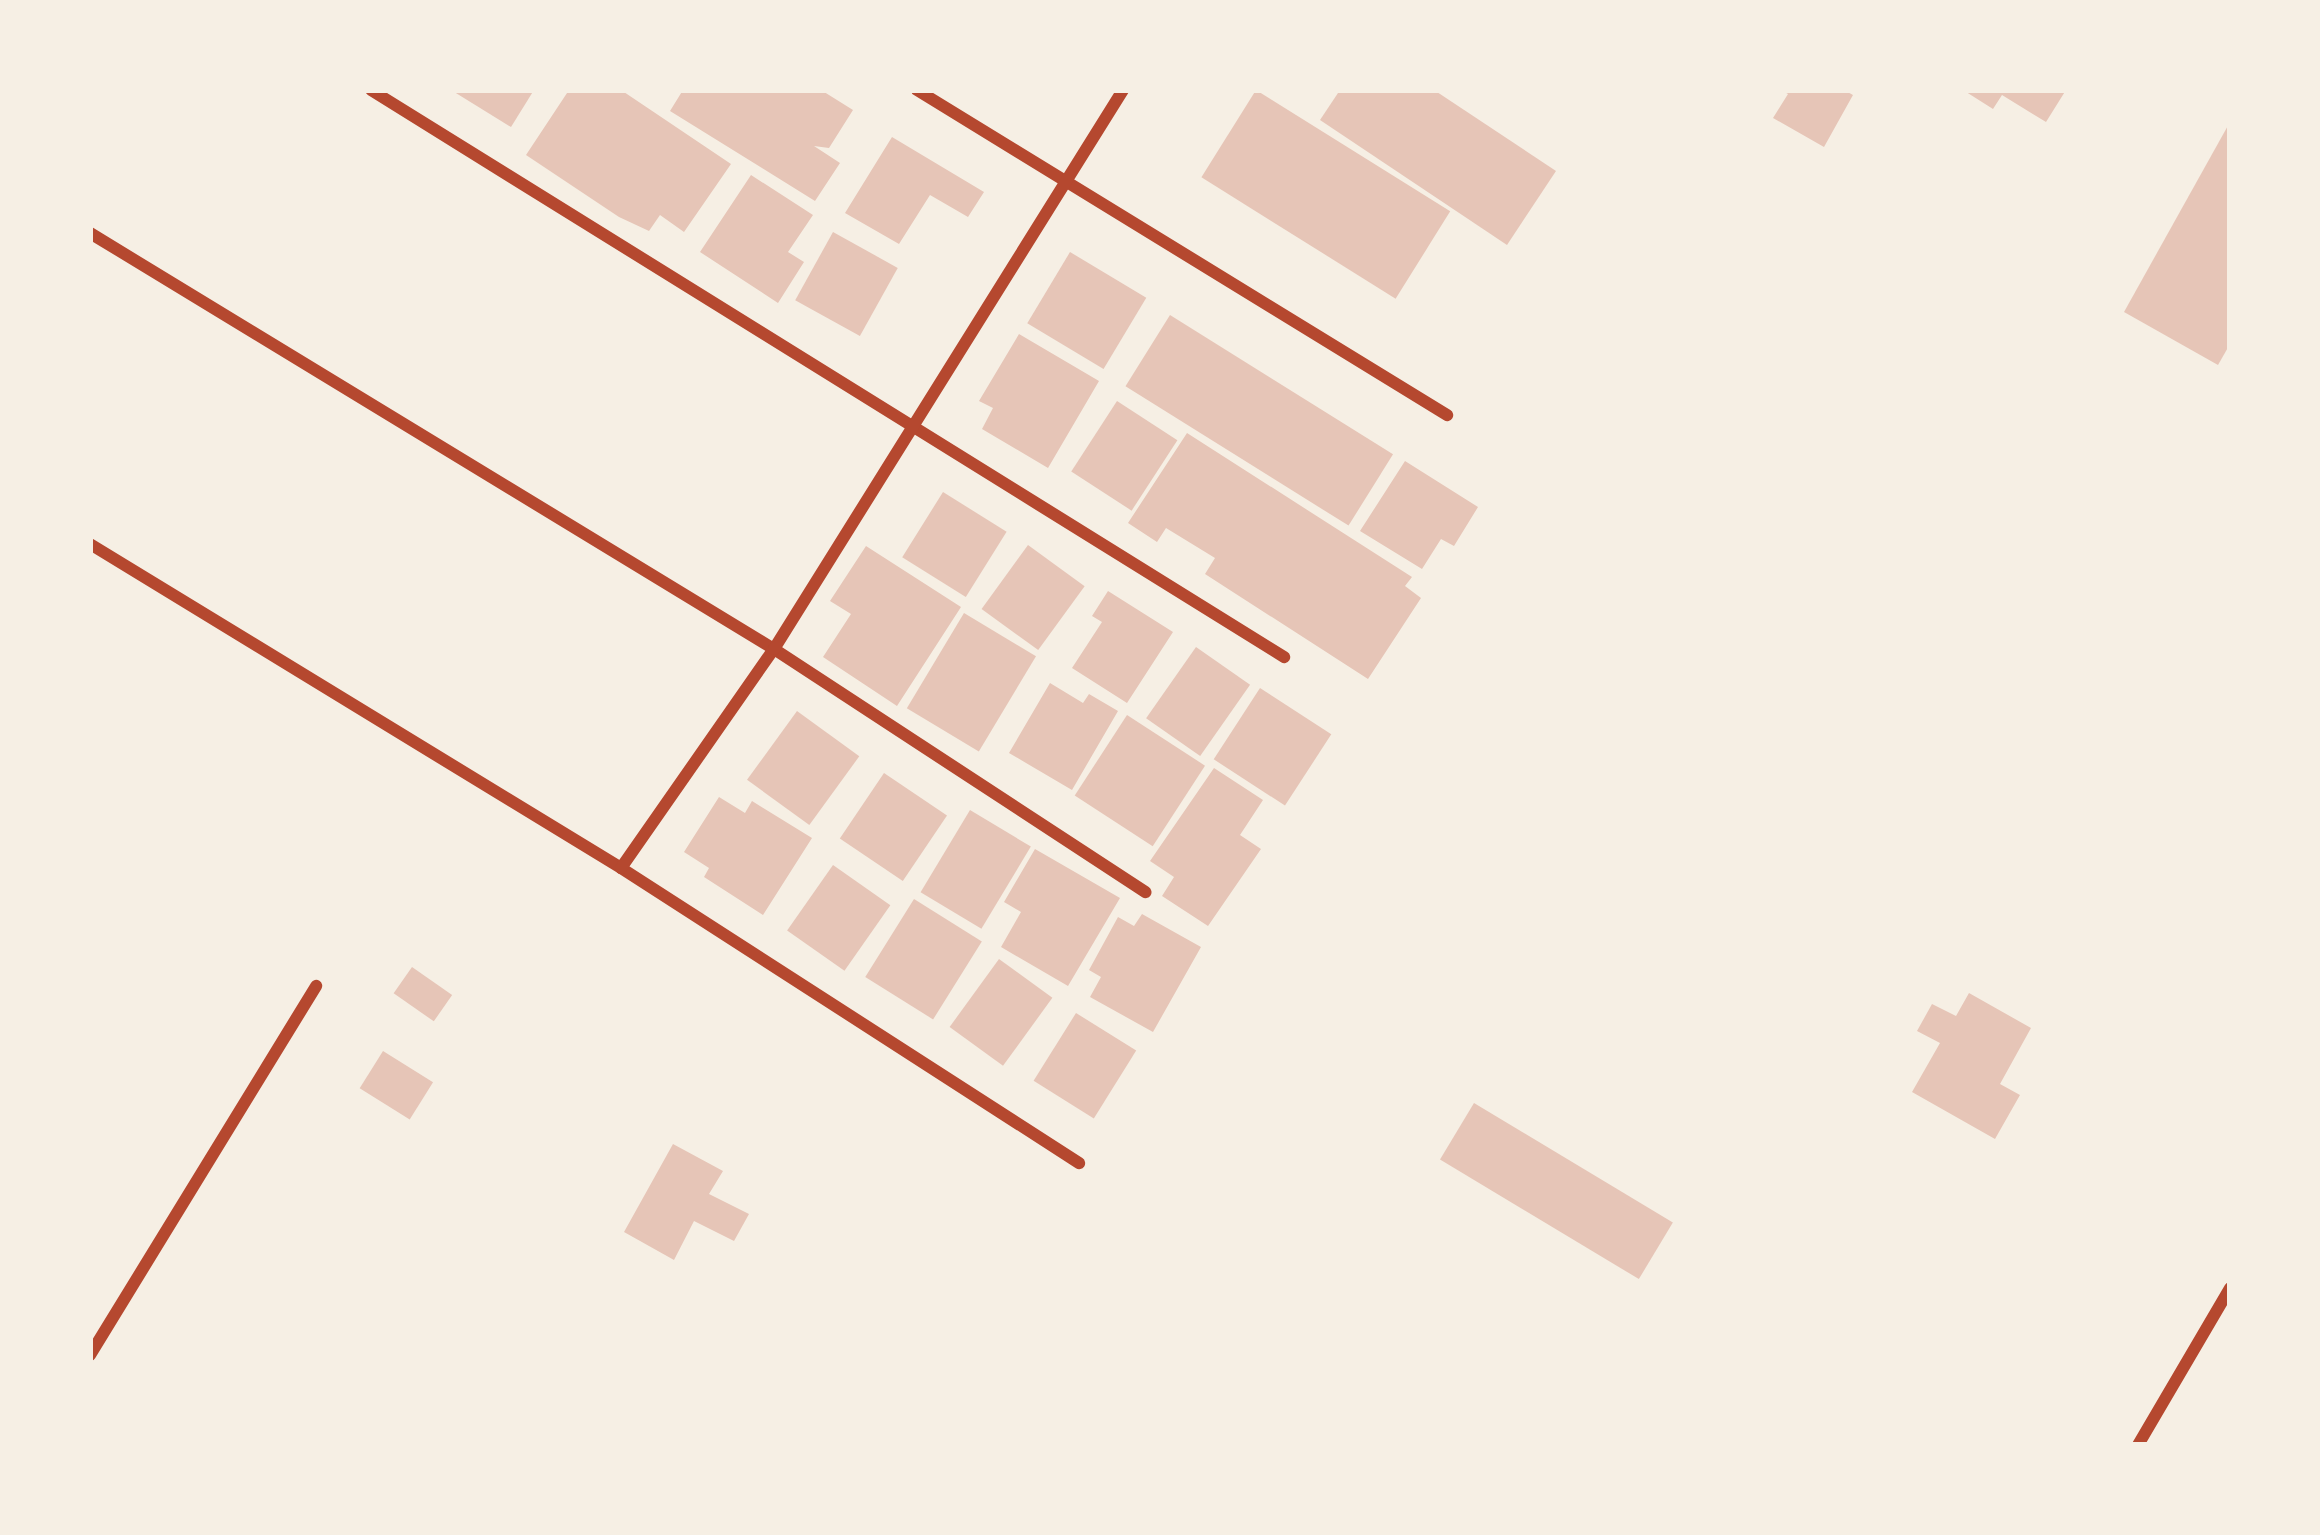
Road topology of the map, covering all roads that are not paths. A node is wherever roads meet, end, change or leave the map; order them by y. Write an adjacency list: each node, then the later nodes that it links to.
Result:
1 (371, 90): 7 (street)
2 (916, 90): 4 (street)
3 (1123, 90): 4 (street)
4 (1068, 182): 6 (street); 7 (street)
5 (90, 233): 9 (street)
6 (1447, 415)
7 (917, 425): 9 (street); 10 (street)
8 (90, 544): 11 (street)
9 (775, 649): 11 (street); 12 (street)
10 (1283, 657)
11 (621, 868): 14 (street)
12 (1146, 892)
13 (316, 986): 16 (street)
14 (1078, 1163)
15 (2230, 1288): 17 (street)
16 (90, 1355)
17 (2138, 1445)

